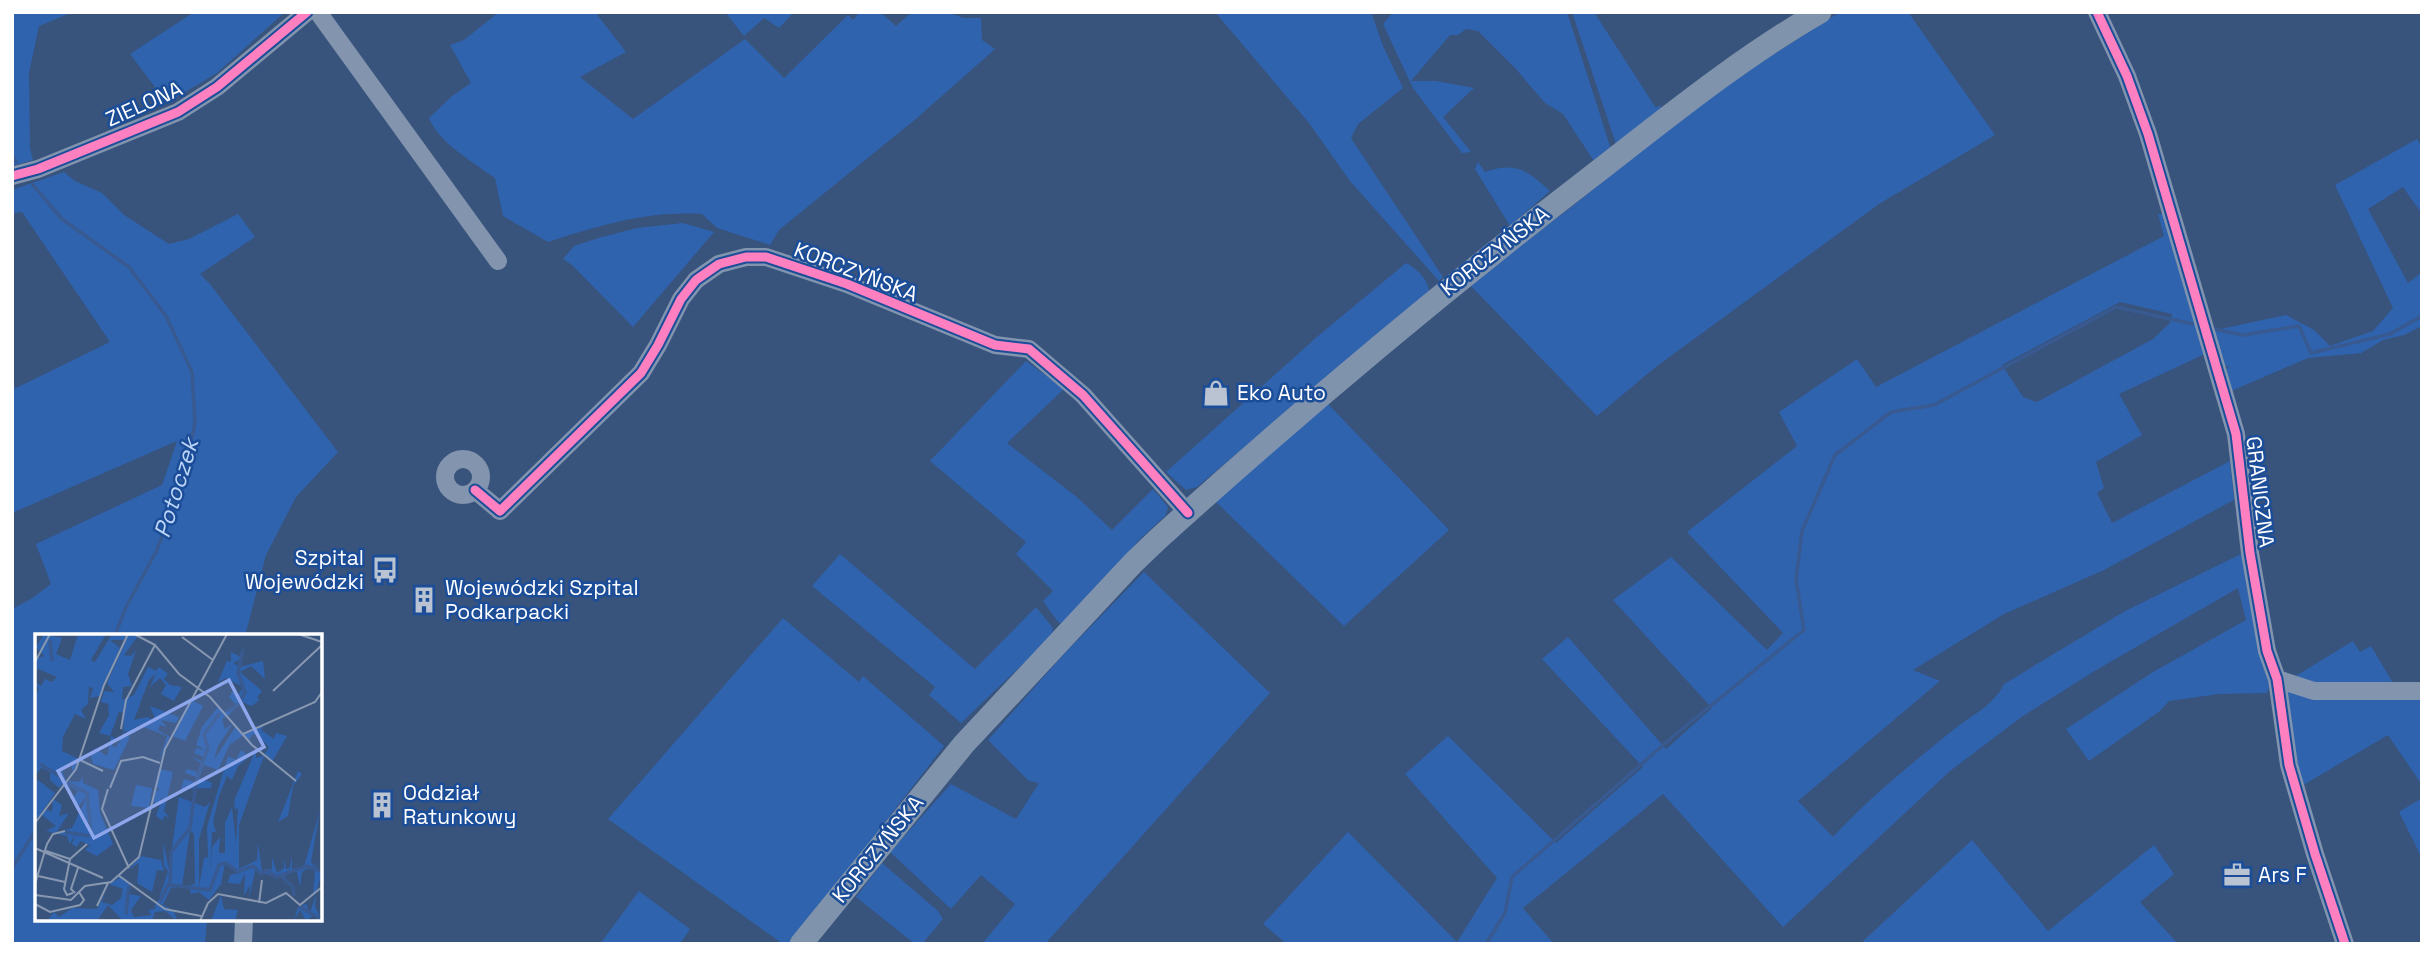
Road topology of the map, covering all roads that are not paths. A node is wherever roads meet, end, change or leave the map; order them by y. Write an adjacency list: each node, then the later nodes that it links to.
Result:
1 (307, 12): 5 (street, ZIELONA)
2 (318, 12): 6 (street)
3 (1820, 12): 8 (main road, KORCZYŃSKA)
4 (2097, 12): 9 (street, GRANICZNA)
5 (12, 176)
6 (498, 261)
7 (475, 490): 8 (street, KORCZYŃSKA)
8 (1188, 513): 13 (main road, KORCZYŃSKA)
9 (2277, 679): 10 (street); 14 (street, GRANICZNA)
10 (2422, 691)
11 (244, 921): 12 (street)
12 (243, 944)
13 (801, 944)
14 (2345, 944)

